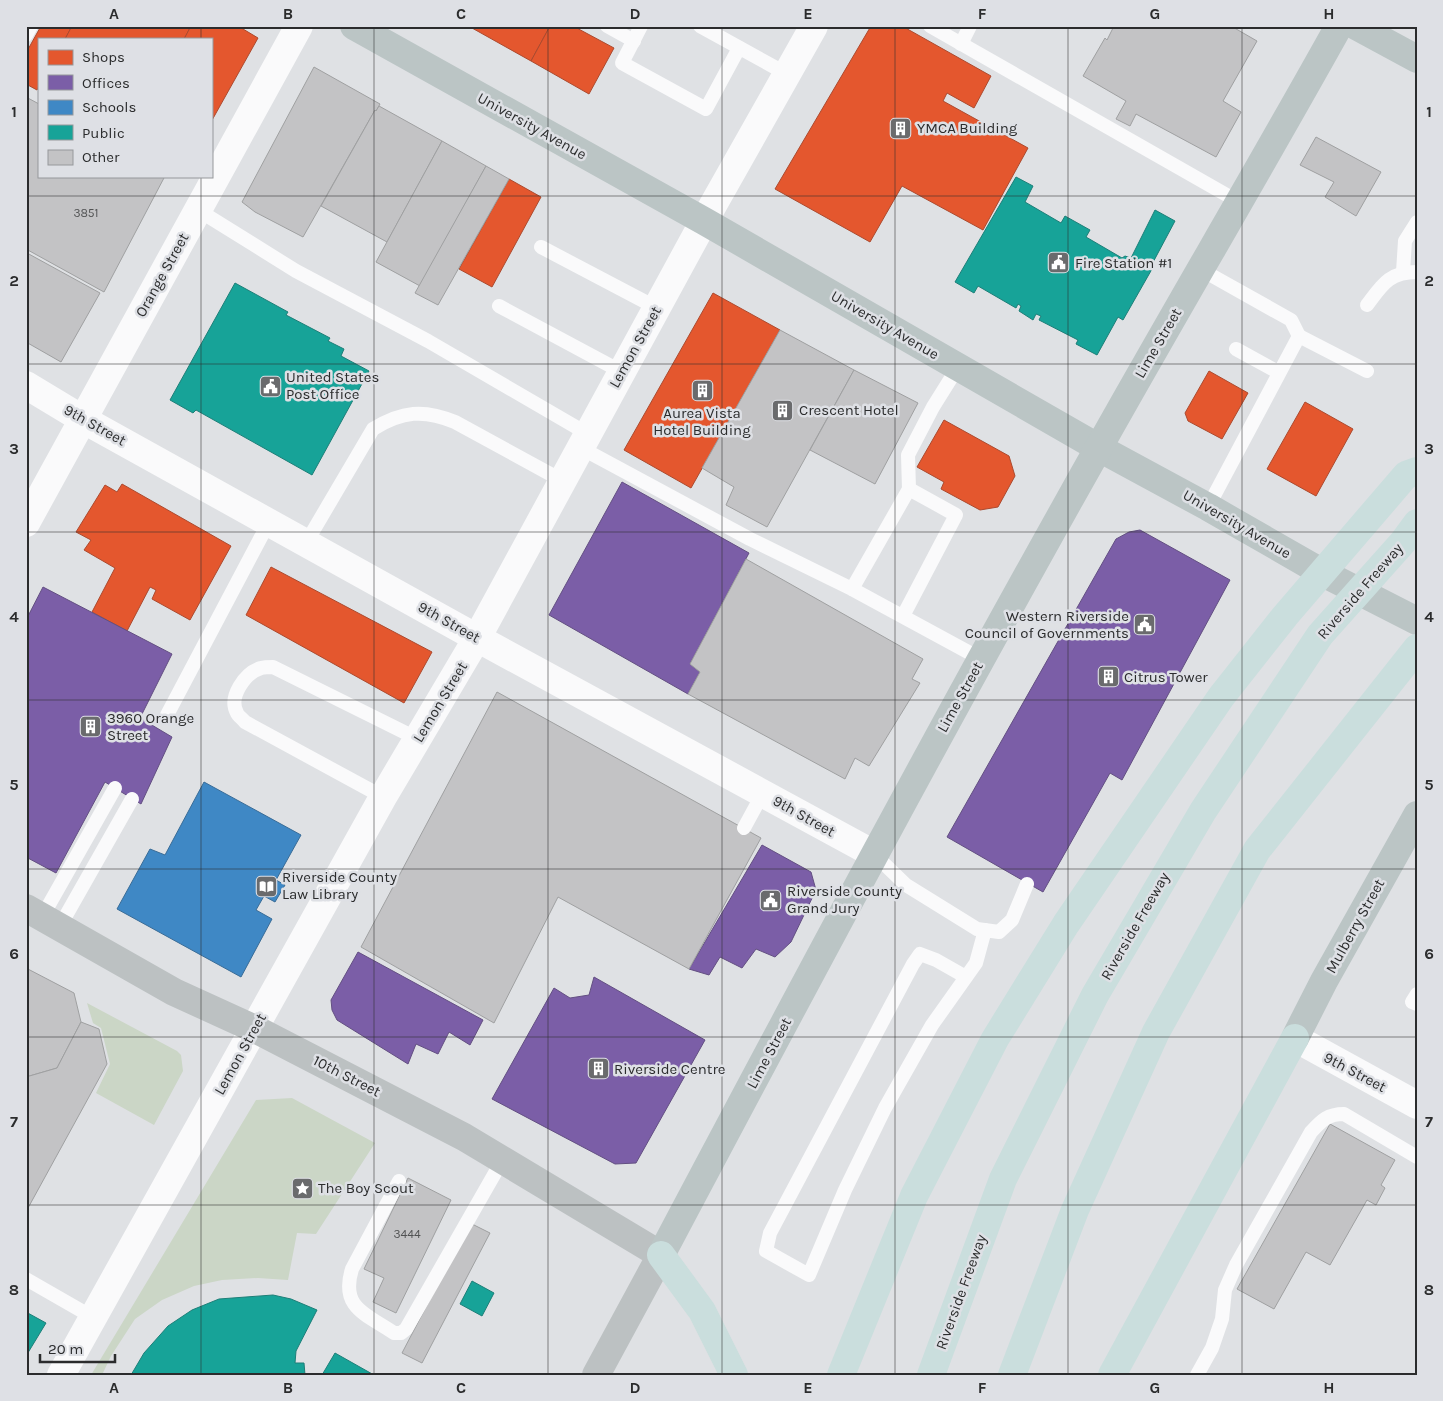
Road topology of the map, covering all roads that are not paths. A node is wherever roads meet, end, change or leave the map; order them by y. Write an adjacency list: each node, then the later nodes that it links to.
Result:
1 (31, 26): 12 (lane)
2 (299, 26): 19 (street, Orange Street)
3 (354, 26): 20 (main road, University Avenue)
4 (606, 26): 13 (lane)
5 (641, 26): 13 (lane)
6 (700, 26): 15 (lane)
7 (814, 26): 17 (street, Lemon Street)
8 (930, 26): 14 (lane)
9 (970, 26): 14 (lane)
10 (1339, 26): 18 (main road, Lime Street)
11 (1356, 26): 16 (main road)
12 (26, 35)
13 (634, 41): 15 (lane)
14 (961, 44): 18 (lane)
15 (739, 48): 17 (lane)
16 (1417, 59)
17 (787, 74): 20 (street, Lemon Street)
18 (1239, 202): 23 (main road, Lime Street)
19 (198, 210): 35 (street, Orange Street); 36 (lane)
20 (704, 221): 27 (street, Lemon Street); 30 (main road, University Avenue)
21 (1417, 222): 24 (lane)
22 (541, 247): 27 (lane)
23 (1200, 269): 28 (lane); 37 (main road, Lime Street)
24 (1410, 272): 25 (lane)
25 (1367, 305)
26 (499, 306): 31 (lane)
27 (657, 308): 31 (street, Lemon Street)
28 (1299, 336): 32 (lane); 33 (lane)
29 (1236, 349): 32 (lane)
30 (958, 367): 37 (main road, University Avenue); 40 (lane)
31 (622, 372): 36 (street, Lemon Street)
32 (1278, 372): 41 (lane)
33 (1367, 372)
34 (26, 385): 35 (street, 9th Street)
35 (84, 420): 42 (street, 9th Street); 43 (street, Orange Street)
36 (584, 441): 39 (street, Lemon Street); 46 (lane)
37 (1099, 448): 41 (main road, University Avenue); 51 (main road, Lime Street)
38 (1417, 471): 79 (highway)
39 (562, 481): 45 (lane); 49 (street, Lemon Street)
40 (909, 490): 46 (lane); 47 (lane)
41 (1208, 507): 48 (main road, University Avenue)
42 (269, 522): 45 (street, 9th Street); 52 (lane)
43 (26, 523)
44 (1410, 532): 80 (highway, Riverside Freeway)
45 (306, 543): 49 (street, 9th Street)
46 (852, 590): 47 (lane)
47 (903, 616): 51 (lane)
48 (1417, 621)
49 (477, 638): 53 (street, Lemon Street); 55 (street, 9th Street)
50 (1417, 648): 81 (highway)
51 (981, 660): 60 (main road, Lime Street)
52 (167, 715)
53 (418, 739): 56 (street, Lemon Street); 56 (lane)
54 (115, 788): 62 (lane)
55 (763, 793): 59 (lane); 60 (street, 9th Street)
56 (383, 797): 67 (street, Lemon Street)
57 (132, 799): 62 (lane)
58 (1417, 814): 68 (main road, Mulberry Street)
59 (744, 828)
60 (874, 854): 63 (lane); 73 (main road, Lime Street)
61 (1028, 884): 63 (lane)
62 (43, 917): 67 (street, 10th Street)
63 (985, 930): 64 (lane)
64 (966, 978): 64 (lane)
65 (1417, 994): 66 (lane)
66 (1417, 1004)
67 (254, 1029): 71 (street, 10th Street); 75 (street, Lemon Street)
68 (1295, 1038): 69 (street, 9th Street); 82 (highway)
69 (1417, 1105)
70 (1417, 1157): 83 (lane)
71 (503, 1159): 72 (lane); 73 (street, 10th Street)
72 (399, 1181)
73 (661, 1255): 77 (street, Lime Street); 78 (highway)
74 (26, 1279): 75 (lane)
75 (94, 1318): 76 (street, Lemon Street)
76 (62, 1375)
77 (596, 1375)
78 (734, 1375)
79 (841, 1375)
80 (931, 1375)
81 (1012, 1375)
82 (1112, 1375)
83 (1197, 1375)

